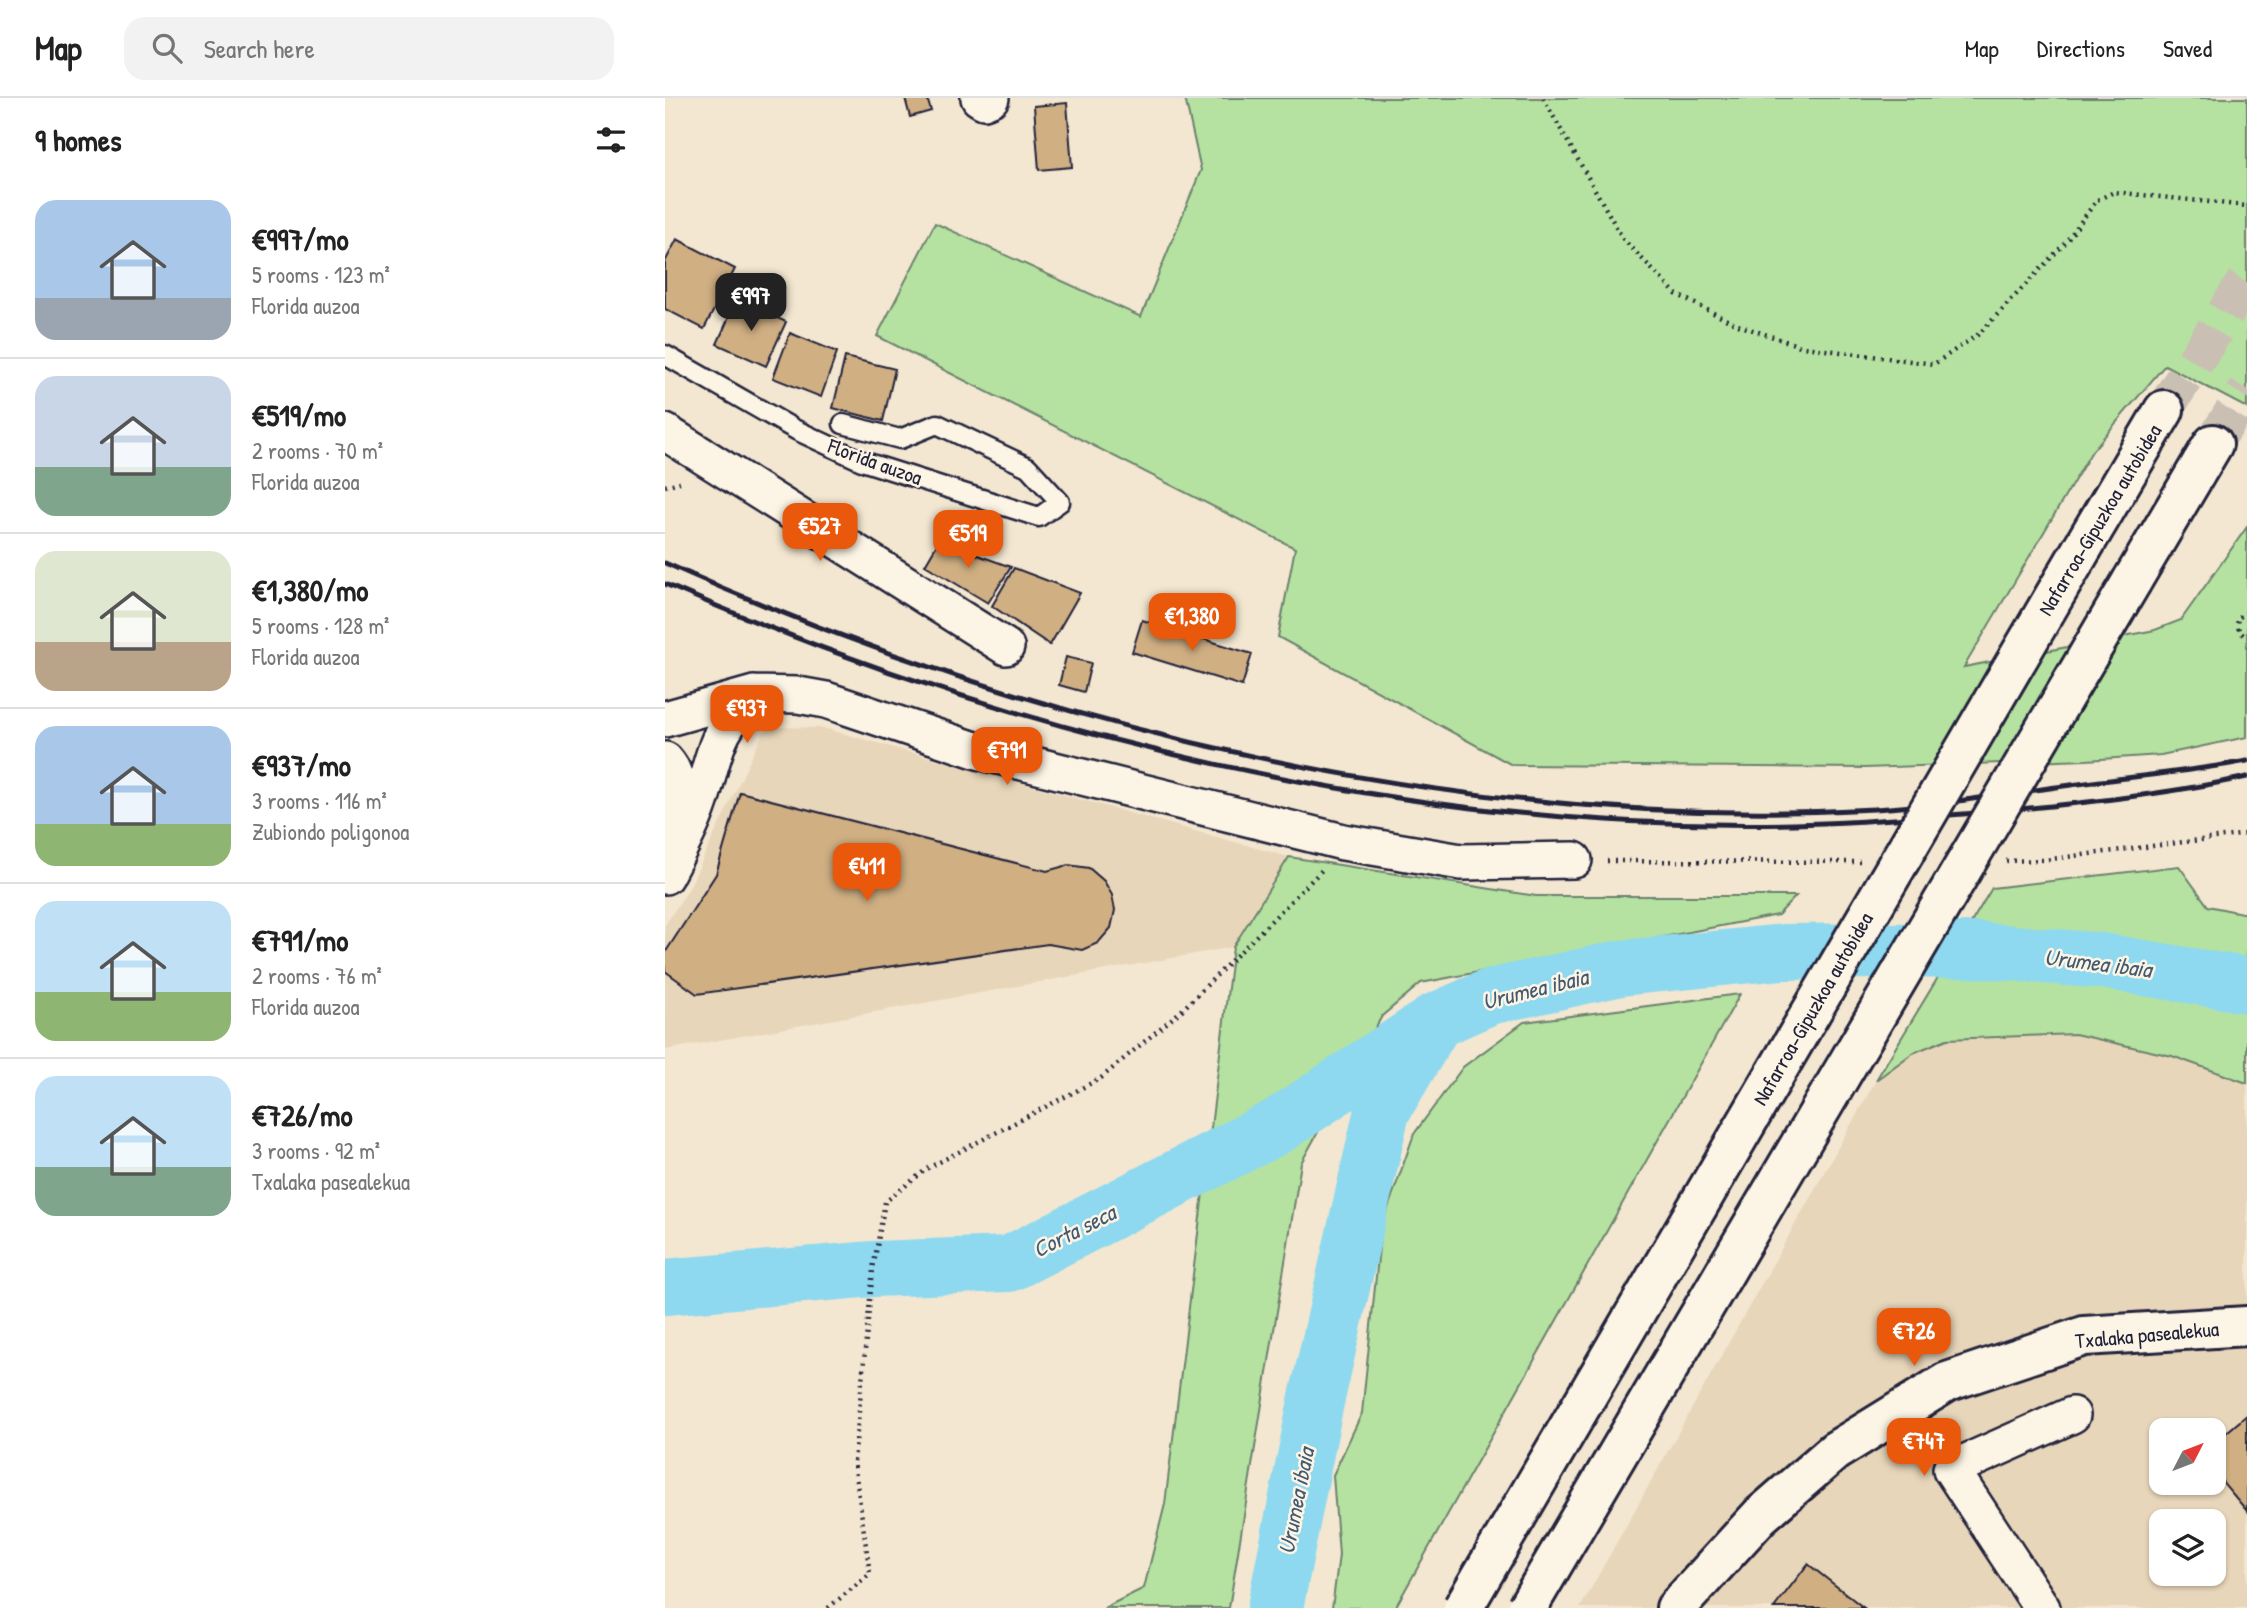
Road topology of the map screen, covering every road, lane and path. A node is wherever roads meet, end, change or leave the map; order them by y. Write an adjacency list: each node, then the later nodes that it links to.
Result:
1 (979, 98): 2 (street)
2 (991, 98)
3 (1543, 98): 4 (path)
4 (2247, 206)
5 (665, 355): 7 (lane, Florida auzoa)
6 (2164, 410): 25 (main road, Nafarroa-Gipuzkoa autobidea, bridge)
7 (843, 424)
8 (665, 432): 12 (street)
9 (2213, 444): 26 (main road, bridge)
10 (2247, 612): 11 (path)
11 (2247, 638)
12 (1006, 647)
13 (754, 694): 14 (street); 17 (street); 19 (street)
14 (674, 718): 15 (street); 17 (street)
15 (665, 754)
16 (665, 760): 18 (street)
17 (706, 776): 21 (street)
18 (665, 828)
19 (1343, 842): 20 (street); 24 (path)
20 (1574, 860)
21 (665, 876)
22 (2247, 1326): 27 (main road, Txalaka pasealekua)
23 (2072, 1415): 28 (street)
24 (828, 1608)
25 (1463, 1608)
26 (1527, 1608)
27 (1676, 1608)
28 (2042, 1608)

